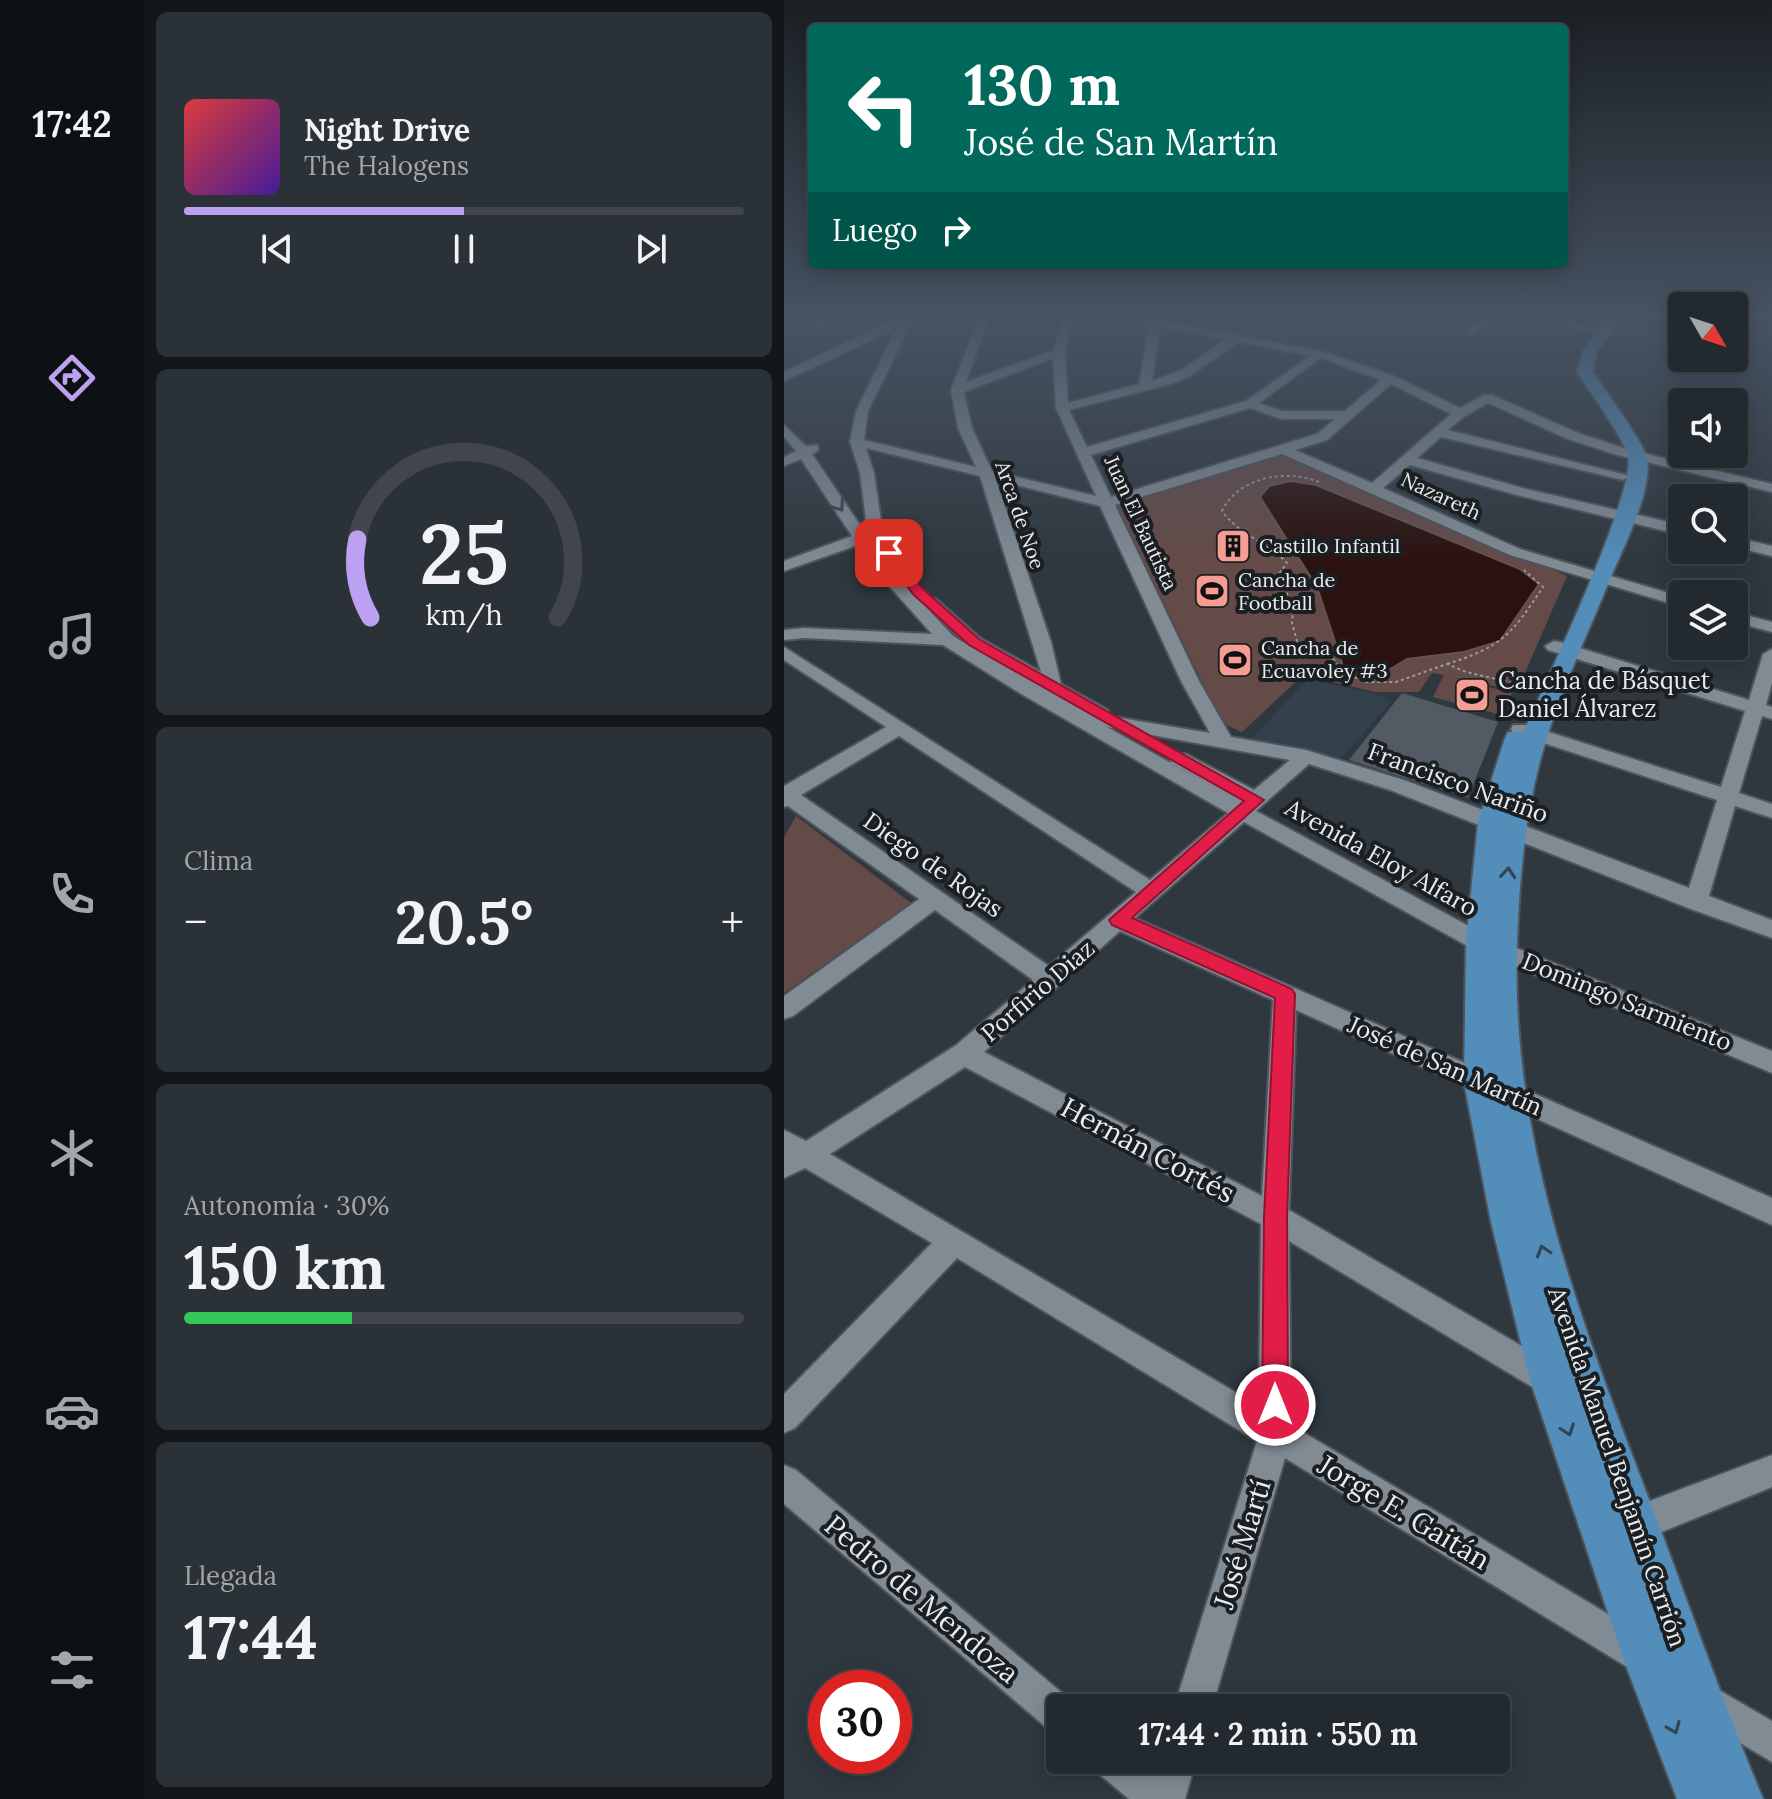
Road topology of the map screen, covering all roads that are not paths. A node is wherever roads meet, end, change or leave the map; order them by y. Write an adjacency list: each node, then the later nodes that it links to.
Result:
1 (868, 399): 18 (street)
2 (959, 399): 25 (street, Arca de Noe)
3 (1062, 399): 12 (street, Juan El Bautista)
4 (1098, 399): 12 (street)
5 (1257, 399): 11 (street)
6 (1367, 399): 14 (street)
7 (1431, 399): 13 (street)
8 (1486, 399): 13 (street)
9 (1490, 399): 22 (street)
10 (1600, 399): 22 (main road, Avenida Manuel Benjamín Carrión)
11 (1250, 404): 14 (street); 21 (street)
12 (1062, 408): 21 (street, Juan El Bautista)
13 (1460, 413): 17 (street)
14 (1349, 415): 19 (street)
15 (784, 417): 20 (street, Avenida Eloy Alfaro)
16 (784, 429): 20 (street, Avenida Eloy Alfaro)
17 (1438, 432): 23 (street); 26 (street)
18 (857, 442): 25 (street); 32 (street)
19 (1282, 449): 27 (street, Nazareth); 29 (street)
20 (808, 450): 24 (street); 32 (street, Avenida Eloy Alfaro)
21 (1083, 453): 29 (street, Juan El Bautista)
22 (1630, 454): 26 (main road, Avenida Manuel Benjamín Carrión); 28 (street); 30 (main road, Avenida Manuel Benjamín Carrión)
23 (1408, 460): 27 (street); 30 (street)
24 (784, 462)
25 (987, 475): 29 (street); 45 (street, Arca de Noe)
26 (1623, 476): 30 (main road, Avenida Manuel Benjamín Carrión)
27 (1375, 488): 36 (street, Nazareth)
28 (1772, 488)
29 (1108, 503): 51 (street, Juan El Bautista)
30 (1618, 515): 31 (street); 36 (main road, Avenida Manuel Benjamín Carrión)
31 (1668, 527)
32 (862, 532): 35 (street); 41 (street, Avenida Eloy Alfaro); 45 (street, Avenida Eloy Alfaro)
33 (1748, 547): 34 (street)
34 (1771, 556)
35 (784, 566)
36 (1592, 577): 37 (street, Nazareth); 42 (main road, Avenida Manuel Benjamín Carrión)
37 (1668, 598)
38 (1748, 621): 39 (street)
39 (1772, 627)
40 (784, 635): 41 (street)
41 (947, 640): 47 (street, Avenida Eloy Alfaro)
42 (1561, 648): 46 (street); 50 (main road, Avenida Manuel Benjamín Carrión); 50 (main road, Avenida Manuel Benjamín Carrión)
43 (784, 652): 49 (street)
44 (1772, 654): 46 (street)
45 (1053, 686): 48 (street, Avenida Eloy Alfaro)
46 (1764, 710): 53 (street)
47 (1075, 717): 48 (street, Francisco Nariño); 55 (street, Avenida Eloy Alfaro)
48 (1115, 722): 51 (street, Francisco Nariño); 55 (street, Avenida Eloy Alfaro)
49 (898, 728): 54 (street); 58 (street)
50 (1528, 731): 53 (street); 57 (main road, Avenida Manuel Benjamín Carrión)
51 (1223, 739): 52 (street, Francisco Nariño)
52 (1306, 756): 55 (street, Porfirio Diaz); 57 (street, Francisco Nariño)
53 (1727, 795): 56 (street); 60 (street)
54 (785, 796): 59 (street, Diego de Rojas)
55 (1249, 806): 58 (street, Porfirio Diaz); 63 (street, Avenida Eloy Alfaro)
56 (1772, 811)
57 (1502, 826): 60 (street, Francisco Nariño); 63 (main road, Avenida Manuel Benjamín Carrión)
58 (1151, 891): 61 (street, Porfirio Diaz)
59 (935, 899): 64 (street, Diego de Rojas); 66 (street)
60 (1696, 902): 62 (street, Francisco Nariño)
61 (1118, 920): 64 (street, Porfirio Diaz); 65 (street, José de San Martín)
62 (1772, 929)
63 (1492, 947): 68 (street, Domingo Sarmiento); 69 (main road, Avenida Manuel Benjamín Carrión)
64 (1051, 980): 67 (street, Porfirio Diaz)
65 (1285, 994): 69 (street, José de San Martín); 72 (street, José Martí)
66 (784, 1009)
67 (964, 1054): 70 (street, Porfirio Diaz); 72 (street, Hernán Cortés)
68 (1772, 1062)
69 (1494, 1088): 71 (street, José de San Martín); 74 (main road, Avenida Manuel Benjamín Carrión)
70 (792, 1154): 73 (street, Jorge E. Gaitán)
71 (1772, 1212)
72 (1275, 1217): 74 (street, Hernán Cortés); 76 (street, José Martí)
73 (954, 1240): 75 (street); 76 (street, Jorge E. Gaitán)
74 (1566, 1381): 79 (main road, Avenida Manuel Benjamín Carrión)
75 (784, 1417)
76 (1275, 1436): 80 (street, Jorge E. Gaitán); 81 (street, José Martí)
77 (1772, 1471): 79 (street)
78 (784, 1482): 83 (street, Pedro de Mendoza)
79 (1620, 1526): 80 (main road, Avenida Manuel Benjamín Carrión); 82 (main road, Avenida Manuel Benjamín Carrión)
80 (1646, 1658): 82 (street, Jorge E. Gaitán); 89 (main road, Avenida Manuel Benjamín Carrión, one-way to 89)
81 (1197, 1694)
82 (1696, 1695): 84 (street, Jorge E. Gaitán); 90 (main road, Avenida Manuel Benjamín Carrión)
83 (1046, 1703)
84 (1772, 1743)
85 (1130, 1774): 87 (street)
86 (1173, 1774): 88 (street)
87 (1159, 1799)
88 (1165, 1799)
89 (1702, 1799)
90 (1738, 1799)

